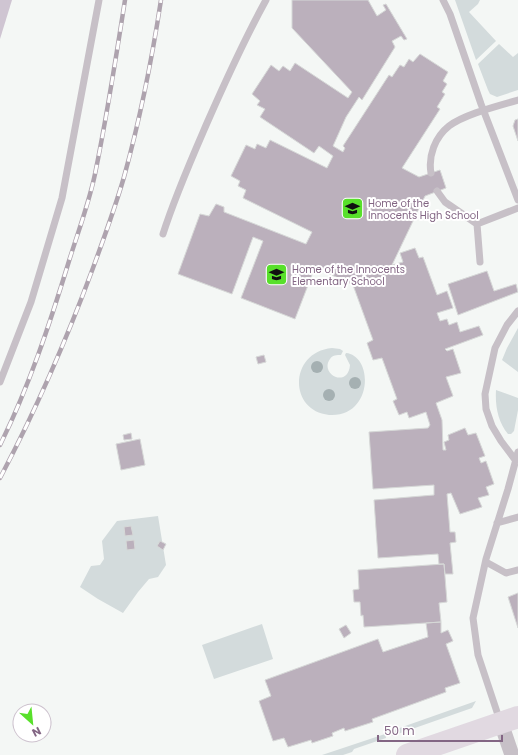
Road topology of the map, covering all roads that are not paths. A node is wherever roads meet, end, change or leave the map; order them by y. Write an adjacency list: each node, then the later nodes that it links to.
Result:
1 (99, 0): 14 (lane)
2 (266, 0): 11 (lane)
3 (443, 0): 5 (lane)
4 (518, 100): 5 (lane)
5 (484, 111): 6 (lane); 8 (lane)
6 (431, 173)
7 (438, 191): 10 (lane)
8 (518, 200)
9 (518, 208): 10 (lane)
10 (477, 224): 12 (lane)
11 (163, 234)
12 (480, 262)
13 (518, 312): 16 (lane)
14 (0, 382)
15 (518, 452): 16 (lane)
16 (516, 460): 18 (lane)
17 (518, 479): 18 (lane)
18 (510, 481): 20 (lane)
19 (518, 516): 20 (lane)
20 (497, 524): 21 (lane)
21 (486, 562): 22 (lane); 23 (lane)
22 (518, 570)
23 (510, 720): 24 (main road); 25 (street)
24 (407, 755)
25 (512, 755)

